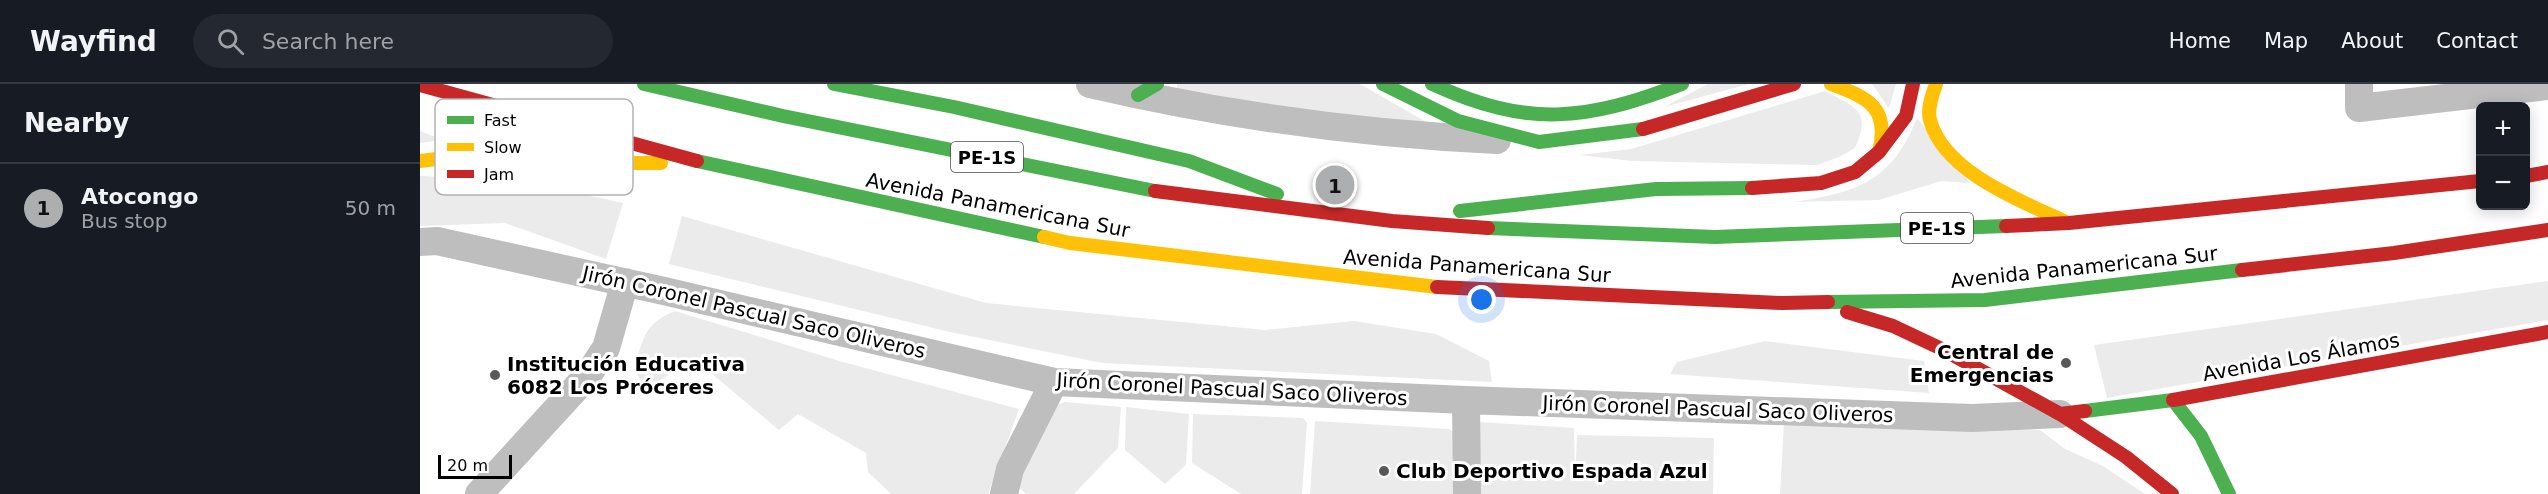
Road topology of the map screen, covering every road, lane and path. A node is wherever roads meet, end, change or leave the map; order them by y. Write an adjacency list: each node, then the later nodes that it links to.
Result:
1 (644, 84): 26 (main road, Avenida Panamericana Sur / PE-1S)
2 (834, 84): 26 (main road)
3 (1090, 84): 13 (street)
4 (1383, 84): 16 (main road)
5 (1432, 84): 6 (main road)
6 (1682, 84)
7 (1794, 84): 16 (main road)
8 (1831, 84): 18 (main road)
9 (1913, 84): 18 (main road)
10 (1936, 84): 28 (main road)
11 (420, 86): 15 (main road, Avenida Panamericana Sur)
12 (2548, 86): 14 (street)
13 (1148, 89): 16 (street)
14 (2359, 96)
15 (468, 99)
16 (1539, 142)
17 (633, 144): 22 (main road, Avenida Panamericana Sur)
18 (1879, 152): 27 (main road)
19 (435, 159): 20 (main road)
20 (420, 161)
21 (633, 163): 22 (main road)
22 (704, 163): 32 (main road, Avenida Panamericana Sur)
23 (2548, 172): 24 (main road)
24 (2530, 175)
25 (2476, 182): 28 (main road, Avenida Panamericana Sur / PE-1S)
26 (1332, 214): 27 (main road, Avenida Panamericana Sur / PE-1S)
27 (1392, 221): 28 (main road, Avenida Panamericana Sur / PE-1S)
28 (2068, 223)
29 (2548, 230): 32 (main road, Avenida Panamericana Sur)
30 (420, 242): 31 (street, Jirón Coronel Pascual Saco Oliveros)
31 (625, 282): 34 (street, Jirón Coronel Pascual Saco Oliveros); 38 (street)
32 (1816, 303): 37 (main road)
33 (2548, 332): 36 (main road, Avenida Los Álamos)
34 (1054, 382): 35 (street, Jirón Coronel Pascual Saco Oliveros); 39 (street)
35 (1466, 400): 37 (street, Jirón Coronel Pascual Saco Oliveros); 40 (street)
36 (2173, 400): 37 (main road, Avenida Los Álamos); 42 (main road)
37 (2060, 414): 41 (main road)
38 (479, 494)
39 (1004, 494)
40 (1467, 494)
41 (2172, 494)
42 (2229, 494)

